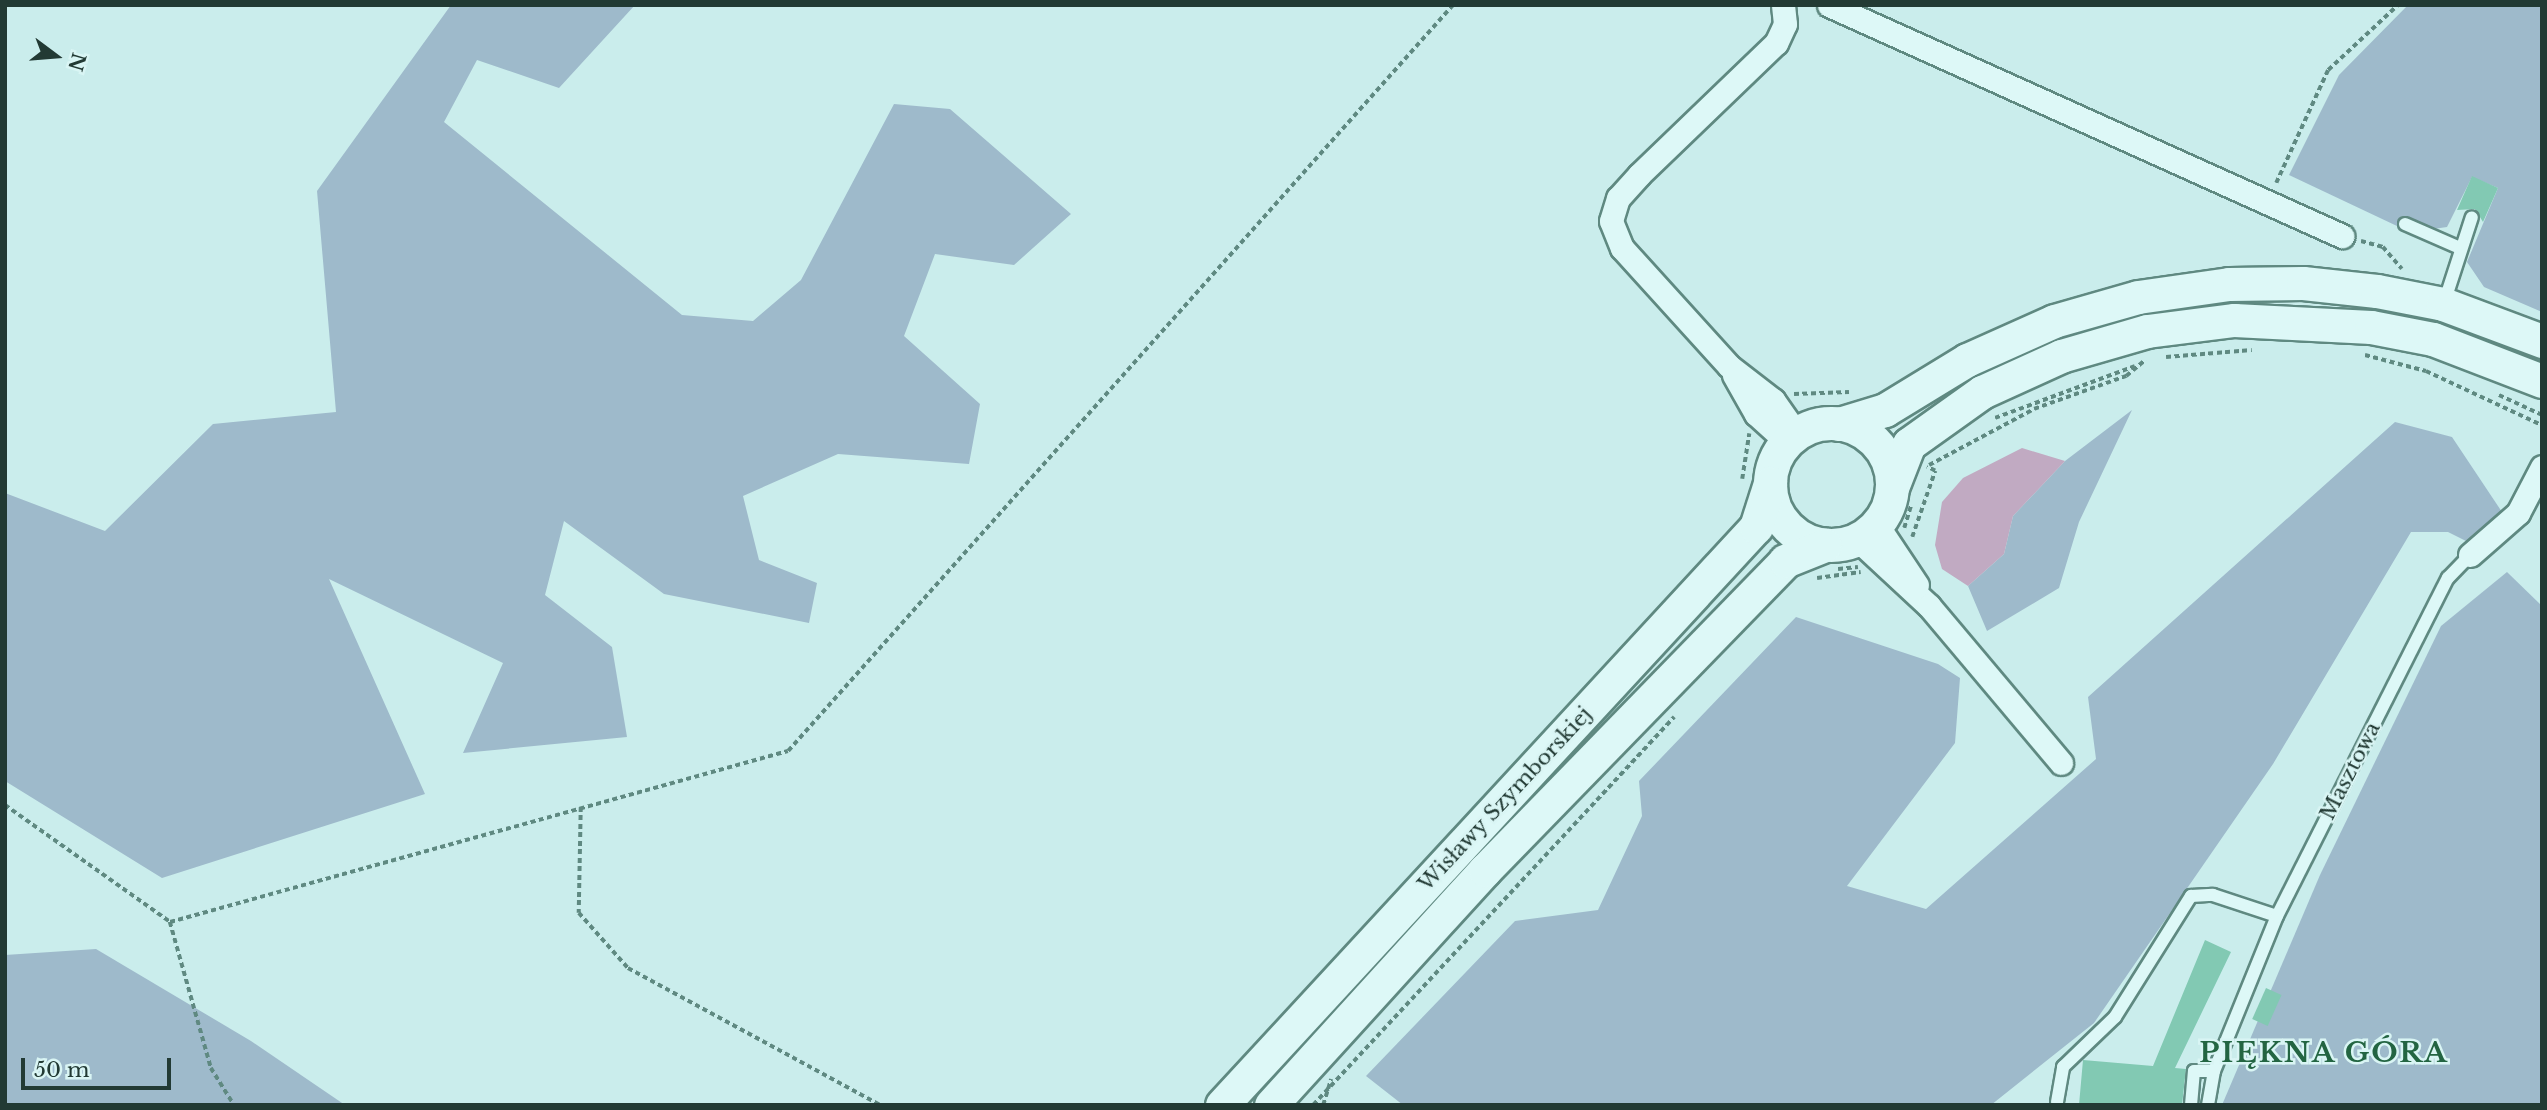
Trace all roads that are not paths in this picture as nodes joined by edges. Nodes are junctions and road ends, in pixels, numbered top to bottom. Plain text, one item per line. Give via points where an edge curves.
1 (1783, 5) edge
2 (1829, 5) edge
3 (2472, 217) dead end
4 (2405, 224) dead end
5 (2342, 236) road end
6 (2460, 248) junction
7 (2443, 304) junction
8 (2542, 341) edge
9 (2542, 381) edge
10 (1839, 424) junction
11 (1792, 438) junction
12 (2542, 467) edge
13 (1770, 483) junction
14 (1892, 485) junction
15 (1867, 532) junction
16 (1825, 545) junction
17 (2470, 555) joint
18 (2061, 763) dead end
19 (2277, 916) junction
20 (2214, 1070) junction
21 (2057, 1102) dead end
22 (1222, 1105) edge
23 (1271, 1105) edge
24 (2191, 1105) edge
25 (2208, 1105) edge

1 - 11 street via 1785,24 1776,43 1618,198 1611,221 1622,248 1729,366 1773,400
2 - 5 street
3 - 6 lane
4 - 6 lane
6 - 7 lane
7 - 8 main road
7 - 10 main road via 2303,283 2138,298 2054,321 1966,360 1885,410
9 - 14 main road via 2433,339 2371,327 2234,320 2147,331 2061,356 1982,392 1909,444
10 - 11 main road
10 - 14 main road via 1877,444
11 - 13 main road
12 - 17 street, Masztowa via 2518,513
13 - 16 main road via 1786,525
13 - 22 main road, Wisławy Szymborskiej via 1756,527
14 - 15 main road
15 - 16 main road
15 - 18 street
16 - 23 main road, Wisławy Szymborskiej via 1785,561 1485,870
17 - 19 lane, Masztowa via 2448,578
19 - 20 lane, Masztowa
19 - 21 lane via 2213,895 2191,896 2115,1017 2063,1068
20 - 24 lane via 2194,1071
20 - 25 lane, Masztowa

